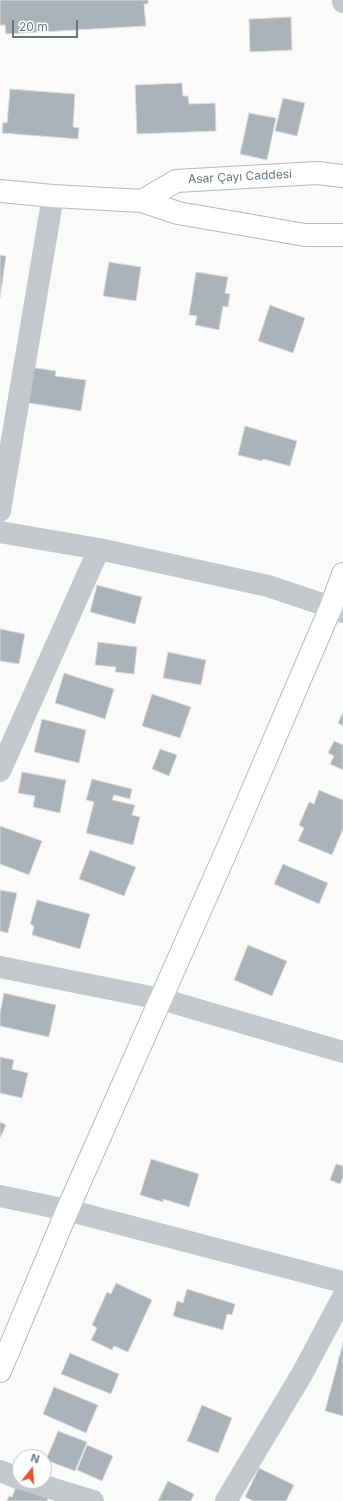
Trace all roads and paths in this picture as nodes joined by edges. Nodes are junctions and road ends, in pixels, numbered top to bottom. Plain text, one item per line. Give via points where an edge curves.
1 (343, 176) edge
2 (0, 191) edge
3 (53, 196) junction
4 (142, 200) junction
5 (343, 235) edge
6 (0, 511) edge
7 (0, 532) edge
8 (99, 549) junction
9 (343, 574) edge
10 (337, 610) edge
11 (0, 771) edge
12 (0, 967) edge
13 (161, 999) junction
14 (343, 1052) edge
15 (0, 1196) edge
16 (67, 1210) junction
17 (343, 1282) edge
18 (343, 1297) edge
19 (0, 1371) edge
20 (0, 1471) edge
21 (12, 1475) edge
22 (52, 1488) edge
23 (94, 1501) edge
24 (226, 1501) edge

1 - 4 street, Asar Çayı Caddesi via 317,173 176,181
2 - 3 street
3 - 4 street
3 - 6 street
4 - 5 street via 178,213 200,217 305,235
7 - 8 street
8 - 10 street via 268,586
8 - 11 street
9 - 10 street
10 - 13 street
12 - 13 street
13 - 14 street
13 - 16 street
15 - 16 street
16 - 17 street
16 - 19 street
18 - 24 street via 302,1374
20 - 21 street
22 - 23 street

